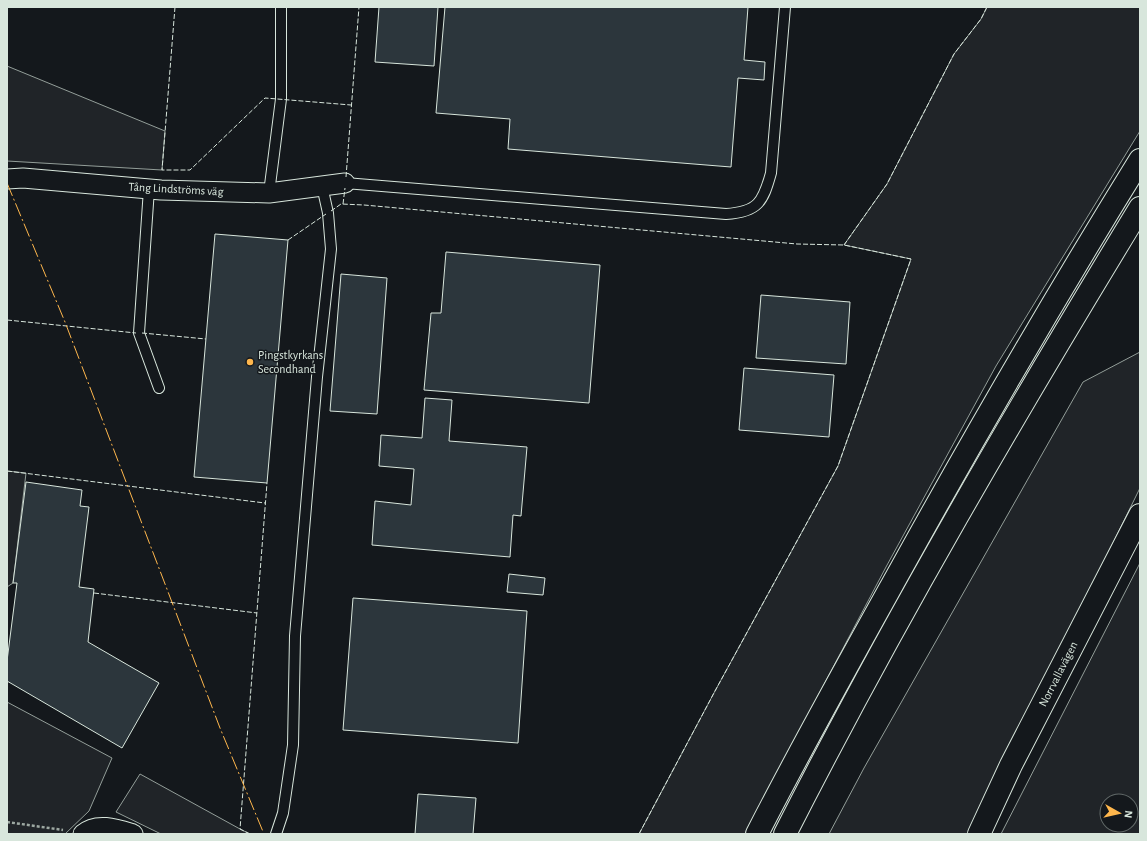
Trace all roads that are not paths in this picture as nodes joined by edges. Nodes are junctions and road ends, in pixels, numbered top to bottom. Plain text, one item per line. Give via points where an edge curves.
1 (281, 7) edge
2 (786, 7) edge
3 (1140, 160) edge
4 (7, 179) edge
5 (345, 183) joint
6 (322, 186) junction
7 (149, 189) junction
8 (268, 193) junction
9 (1140, 208) edge
10 (159, 388) dead end
11 (1140, 516) edge
12 (83, 834) edge
13 (133, 834) edge
14 (276, 834) edge
15 (758, 834) edge
16 (785, 834) edge
17 (979, 834) edge

1 - 8 lane via 281,99
2 - 5 lane via 771,173 765,196 756,206 746,211 726,214
3 - 15 main road via 958,466 804,744
4 - 7 street, Tång Lindströms väg via 23,178
5 - 6 street, Tång Lindströms väg
6 - 8 street, Tång Lindströms väg
6 - 14 lane via 328,213 331,249 295,636 293,745 283,813
7 - 8 street, Tång Lindströms väg
7 - 10 lane via 139,333
9 - 16 main road via 1034,382 944,539
11 - 17 main road, Norrvallavägen via 1011,765
12 - 13 street via 93,828 106,827

